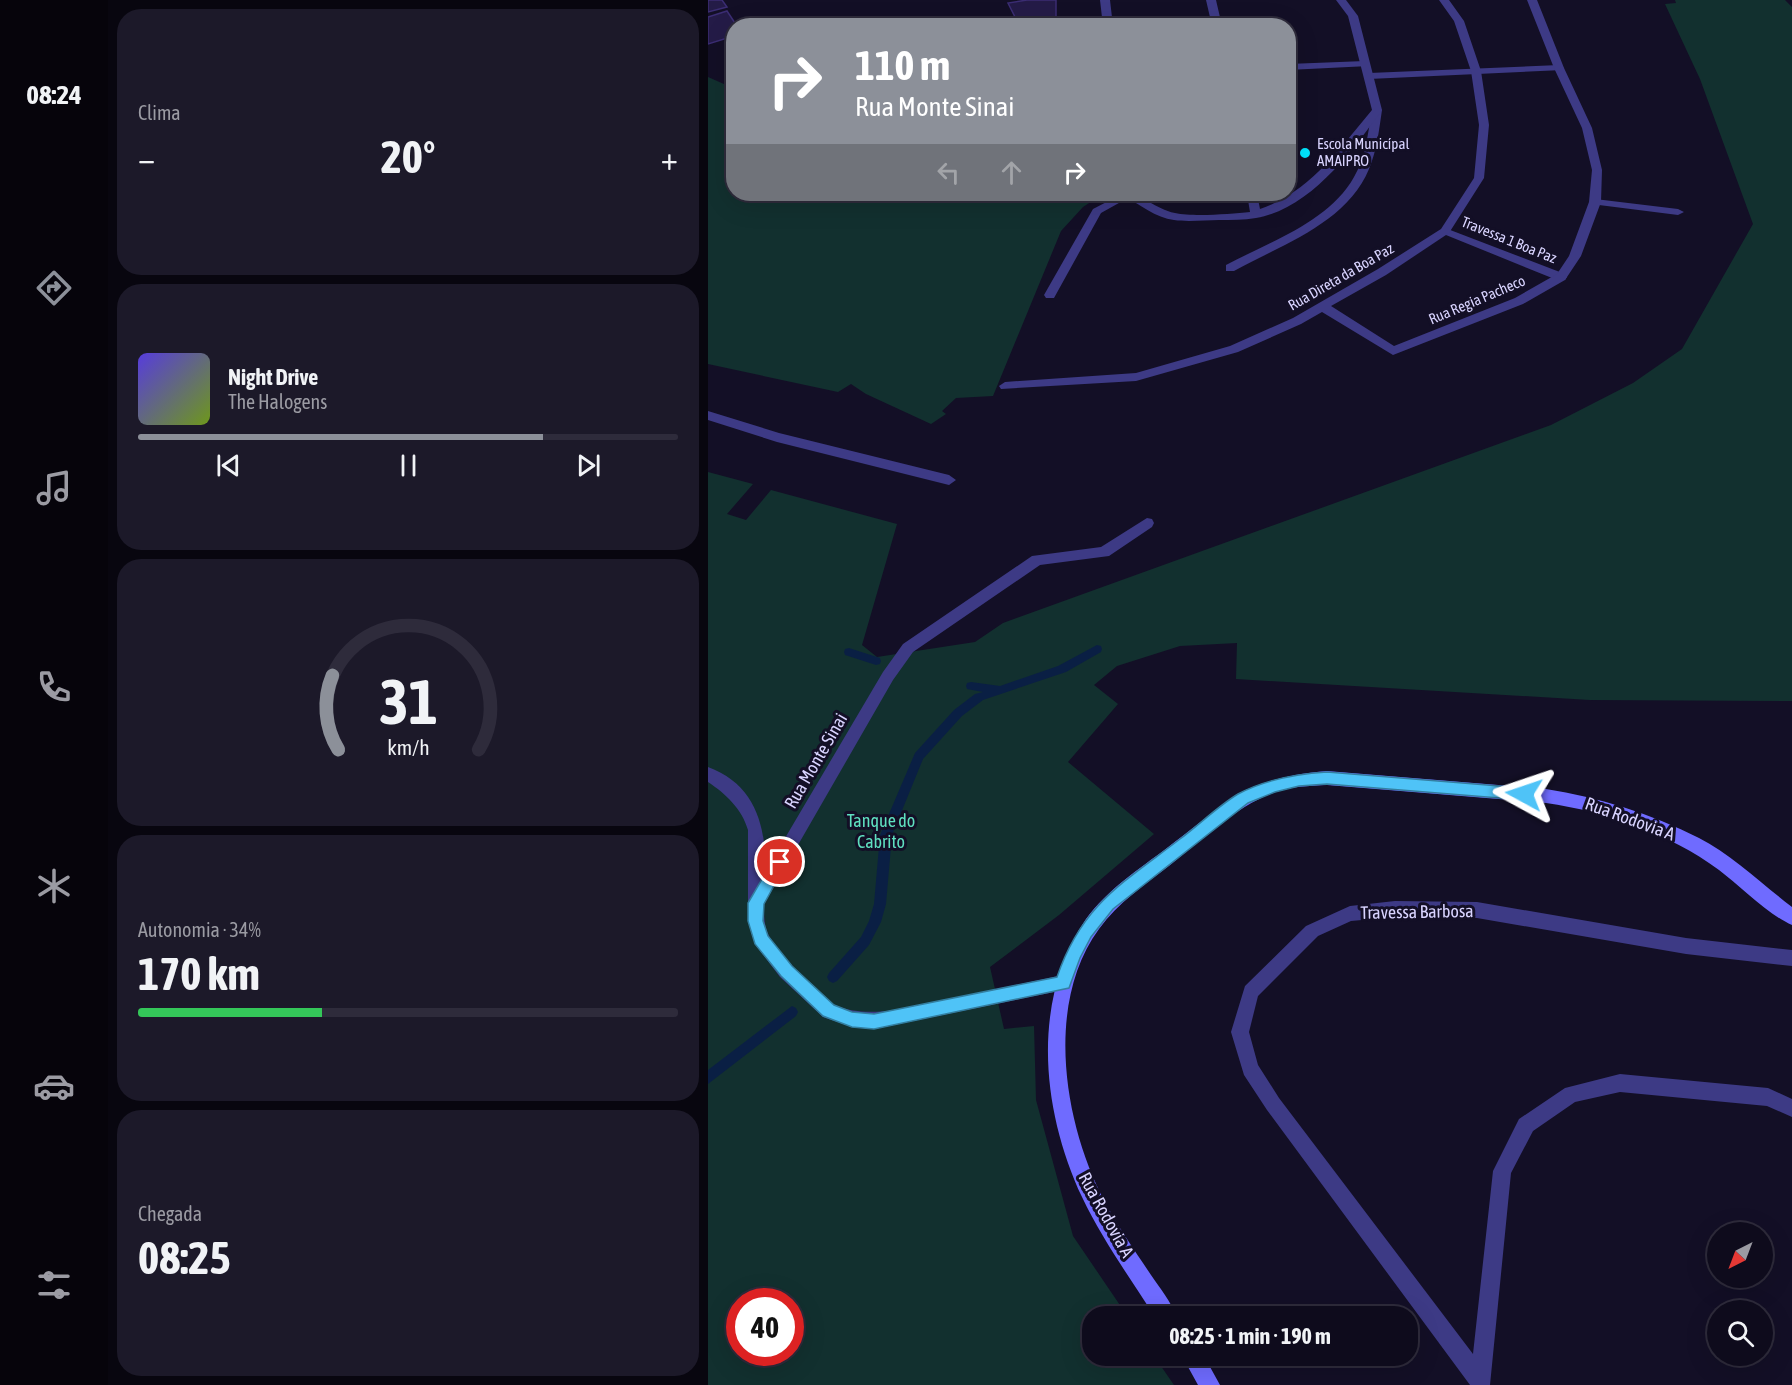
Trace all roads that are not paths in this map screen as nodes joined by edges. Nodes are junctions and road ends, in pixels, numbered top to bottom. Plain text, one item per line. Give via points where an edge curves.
1 (1105, 0) edge
2 (1211, 0) edge
3 (1341, 0) edge
4 (1444, 0) edge
5 (1532, 0) edge
6 (1107, 18) edge
7 (1215, 18) edge
8 (1365, 64) junction
9 (1296, 67) edge
10 (1559, 68) junction
11 (1476, 71) junction
12 (1369, 76) junction
13 (1377, 110) junction
14 (1296, 196) edge
15 (1116, 201) edge
16 (1141, 201) edge
17 (1253, 201) edge
18 (1290, 201) edge
19 (1595, 202) junction
20 (1678, 212) dead end
21 (1256, 215) junction
22 (1445, 231) junction
23 (1230, 268) dead end
24 (1561, 277) junction
25 (1050, 296) dead end
26 (1322, 306) junction
27 (1005, 386) dead end
28 (708, 415) edge
29 (949, 480) dead end
30 (1147, 523) dead end
31 (708, 774) edge
32 (756, 903) junction
33 (1792, 917) edge
34 (1792, 958) edge
35 (1063, 983) junction
36 (1792, 1108) edge
37 (1160, 1306) edge
38 (1198, 1366) edge
39 (1480, 1383) edge
40 (1210, 1385) edge

1 - 6 street
2 - 7 street
3 - 8 street via 1353,16
4 - 11 street, Rua Direta da Boa Paz via 1459,21
5 - 10 street, Rua Regia Pacheco
8 - 9 street
8 - 12 street
10 - 11 street
10 - 19 street, Rua Regia Pacheco via 1587,128 1597,170
11 - 12 street
11 - 22 street, Rua Direta da Boa Paz via 1484,125 1479,178
12 - 13 street
13 - 14 street via 1320,178
13 - 23 street via 1370,153 1360,178 1339,203 1309,225
15 - 25 street via 1097,211
16 - 21 street via 1174,217
17 - 21 street
18 - 21 street
19 - 20 street
19 - 24 street, Rua Regia Pacheco via 1575,256
22 - 24 street, Travessa 1 Boa Paz
22 - 26 street, Rua Direta da Boa Paz
24 - 26 street, Rua Regia Pacheco via 1519,301 1393,351
26 - 27 street, Rua Direta da Boa Paz via 1234,349 1145,375
28 - 29 street
30 - 32 street, Rua Monte Sinai via 1104,552 1037,560 908,648
31 - 32 street via 722,782 746,807 756,830
32 - 35 street via 761,939 772,955 829,1011 852,1019 874,1022
33 - 35 street, Rua Rodovia A via 1695,844 1592,804 1546,796 1327,778 1299,780 1243,799 1117,896 1099,912 1086,932
34 - 39 street, Travessa Barbosa via 1686,945 1477,910 1395,909 1350,914 1312,931 1251,992 1240,1032 1250,1069
35 - 37 street, Rua Rodovia A via 1056,1062 1072,1142 1098,1207
36 - 39 street via 1768,1097 1620,1083 1571,1094 1526,1125 1502,1171
38 - 40 street

